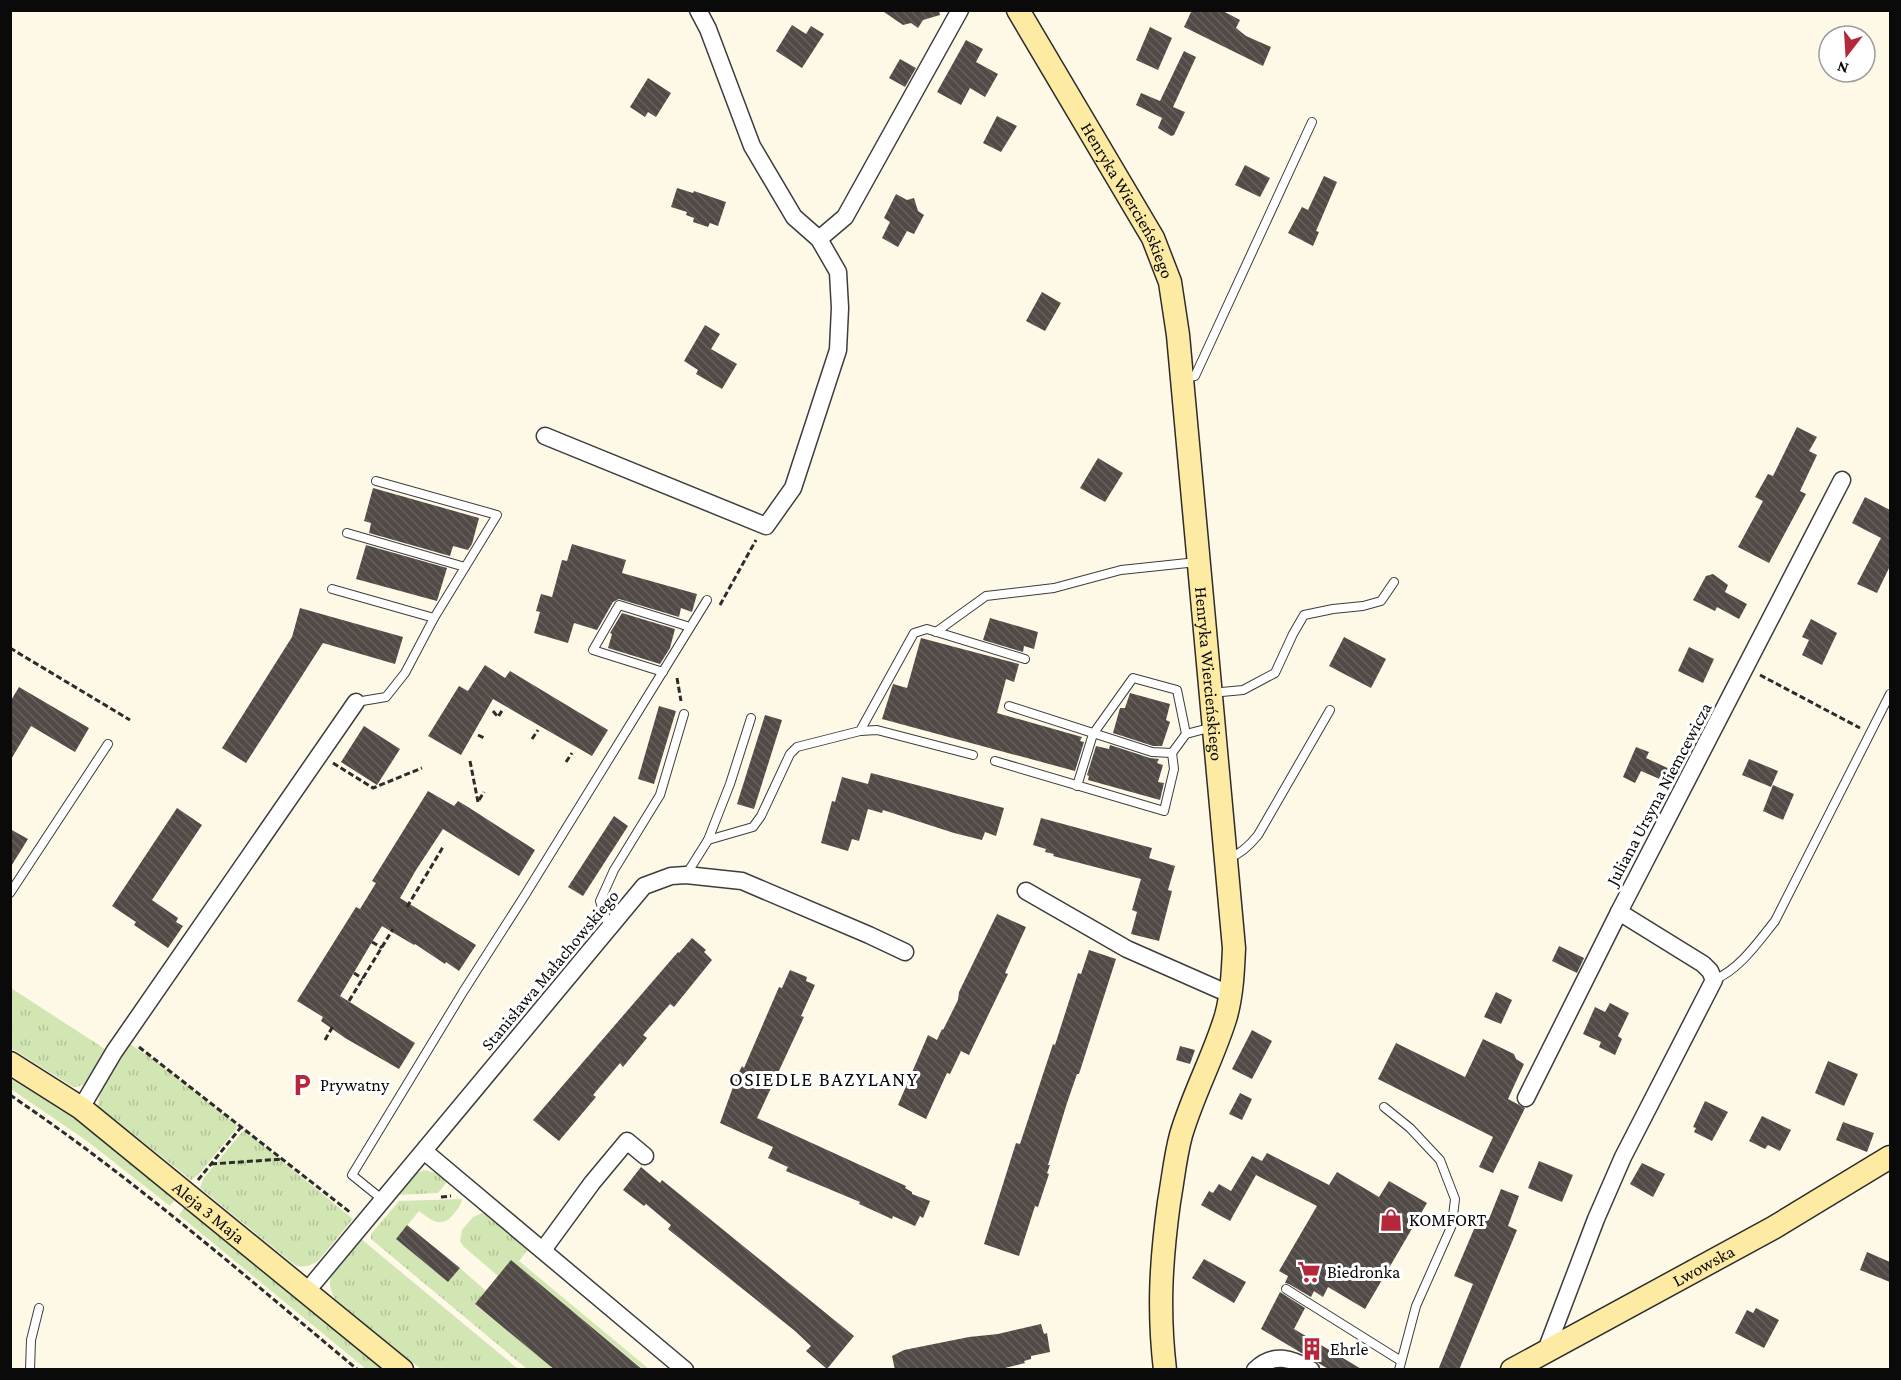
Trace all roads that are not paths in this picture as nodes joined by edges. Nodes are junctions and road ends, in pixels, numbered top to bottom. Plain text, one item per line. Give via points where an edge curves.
1 (698, 10) edge
2 (960, 10) edge
3 (1018, 10) edge
4 (1312, 122) dead end
5 (819, 239) junction
6 (1183, 378) junction
7 (545, 436) dead end
8 (1842, 480) dead end
9 (376, 481) dead end
10 (347, 533) dead end
11 (1198, 562) junction
12 (465, 567) junction
13 (1394, 582) dead end
14 (332, 589) dead end
15 (707, 600) dead end
16 (434, 618) junction
17 (690, 627) junction
18 (936, 632) junction
19 (1025, 659) dead end
20 (663, 672) junction
21 (1210, 693) junction
22 (1890, 694) edge
23 (356, 702) joint
24 (1009, 706) dead end
25 (1330, 710) dead end
26 (684, 714) dead end
27 (752, 718) dead end
28 (1213, 727) junction
29 (860, 731) junction
30 (1093, 734) junction
31 (1186, 734) junction
32 (108, 744) dead end
33 (1172, 753) junction
34 (973, 754) dead end
35 (995, 761) dead end
36 (1077, 786) junction
37 (708, 840) junction
38 (1226, 859) junction
39 (686, 875) junction
40 (1026, 891) dead end
41 (10, 893) edge
42 (1619, 912) junction
43 (609, 928) junction
44 (905, 952) dead end
45 (1714, 981) junction
46 (1232, 991) junction
47 (10, 1063) edge
48 (1526, 1098) dead end
49 (1384, 1107) dead end
50 (81, 1108) junction
51 (424, 1151) junction
52 (645, 1156) dead end
53 (1890, 1157) edge
54 (383, 1200) junction
55 (543, 1250) junction
56 (1286, 1289) dead end
57 (307, 1291) junction
58 (39, 1308) dead end
59 (1545, 1353) junction
60 (1400, 1365) edge
61 (30, 1370) edge
62 (402, 1370) edge
63 (685, 1370) edge
64 (1165, 1370) edge
65 (1255, 1370) edge
66 (1311, 1370) edge
67 (1512, 1370) edge

1 - 5 street via 752,146 794,217
2 - 5 street via 845,217
3 - 6 street, Henryka Wiercieńskiego via 1153,238 1170,282
4 - 6 lane via 1195,376
5 - 7 street via 838,272 838,350 793,488 766,526
6 - 11 street, Henryka Wiercieńskiego
8 - 42 street, Juliana Ursyna Niemcewicza
9 - 12 lane via 497,515
10 - 12 lane
11 - 18 lane via 1121,570 1054,588 987,596
11 - 21 street, Henryka Wiercieńskiego
12 - 16 lane
13 - 21 lane via 1381,601 1304,615 1275,673 1243,690
14 - 16 lane
15 - 17 lane
16 - 23 lane via 405,673 386,697
17 - 20 lane
17 - 20 lane via 619,605 593,650
18 - 19 lane
18 - 29 lane via 927,629 914,633
20 - 54 lane via 352,1175
21 - 28 street, Henryka Wiercieńskiego
22 - 45 lane via 1775,921 1751,951
23 - 50 street via 125,1037
24 - 30 lane
25 - 38 lane via 1258,835 1250,845
26 - 43 lane via 660,795 614,870 600,901
27 - 37 lane
28 - 31 lane
28 - 38 street, Henryka Wiercieńskiego
29 - 34 lane via 877,730
29 - 37 lane via 797,747 753,827
30 - 31 lane via 1133,678 1177,690
30 - 33 lane via 1152,752
30 - 36 lane
31 - 33 lane
32 - 41 lane
33 - 36 lane via 1174,769 1164,811
35 - 36 lane
37 - 39 lane
38 - 46 street, Henryka Wiercieńskiego via 1234,948
39 - 43 street, Stanisława Małachowskiego via 644,886
39 - 44 street, Stanisława Małachowskiego via 742,881
40 - 46 street via 1127,949 1220,990
42 - 45 street, Juliana Ursyna Niemcewicza via 1703,964
42 - 48 street
43 - 51 street, Stanisława Małachowskiego
45 - 59 street via 1623,1157
46 - 64 street, Henryka Wiercieńskiego via 1178,1148 1162,1253 1161,1336
47 - 50 street, Aleja 3 Maja
49 - 60 lane via 1440,1160 1455,1199 1452,1225 1416,1306
50 - 57 street, Aleja 3 Maja
51 - 54 street, Stanisława Małachowskiego
51 - 55 street
52 - 55 street via 627,1141
53 - 59 street, Lwowska via 1773,1228
54 - 57 street, Stanisława Małachowskiego
55 - 63 street
56 - 60 lane
57 - 62 street, Aleja 3 Maja
58 - 61 lane via 31,1340
59 - 67 street, Lwowska
65 - 66 street via 1272,1358 1286,1358

